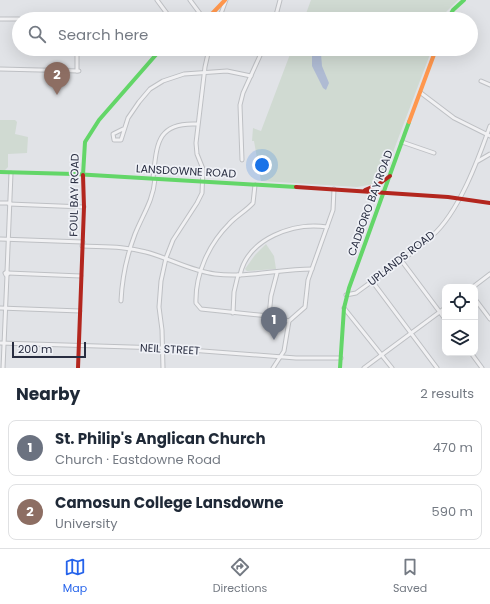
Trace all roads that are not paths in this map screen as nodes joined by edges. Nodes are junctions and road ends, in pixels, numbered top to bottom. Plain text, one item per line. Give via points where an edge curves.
1 (156, 0) edge
2 (190, 0) edge
3 (225, 0) edge
4 (280, 0) edge
5 (464, 0) edge
6 (165, 12) edge
7 (200, 12) edge
8 (213, 12) edge
9 (221, 12) edge
10 (277, 12) edge
11 (452, 12) edge
12 (0, 19) edge
13 (12, 19) edge
14 (77, 56) edge
15 (155, 56) edge
16 (208, 56) edge
17 (260, 56) edge
18 (434, 56) edge
19 (0, 69) edge
20 (204, 73) junction
21 (250, 76) junction
22 (481, 81) dead end
23 (490, 85) edge
24 (421, 93) junction
25 (197, 124) junction
26 (490, 126) edge
27 (123, 129) dead end
28 (488, 136) edge
29 (402, 142) junction
30 (434, 153) dead end
31 (490, 154) edge
32 (242, 160) dead end
33 (477, 162) junction
34 (0, 172) edge
35 (11, 173) junction
36 (83, 174) junction
37 (390, 175) junction
38 (154, 178) junction
39 (203, 182) junction
40 (387, 183) junction
41 (256, 185) junction
42 (334, 189) junction
43 (364, 191) junction
44 (370, 191) junction
45 (384, 193) junction
46 (395, 193) junction
47 (459, 198) junction
48 (380, 202) junction
49 (0, 203) edge
50 (490, 203) edge
51 (10, 204) junction
52 (84, 207) junction
53 (327, 227) junction
54 (0, 239) edge
55 (8, 239) junction
56 (82, 244) junction
57 (130, 249) junction
58 (166, 258) junction
59 (401, 260) junction
60 (312, 269) junction
61 (201, 271) junction
62 (0, 273) edge
63 (7, 273) junction
64 (277, 273) junction
65 (490, 274) edge
66 (239, 275) junction
67 (81, 276) junction
68 (372, 281) junction
69 (477, 284) edge
70 (346, 296) junction
71 (121, 301) dead end
72 (478, 303) edge
73 (0, 308) edge
74 (6, 308) junction
75 (344, 308) junction
76 (80, 311) junction
77 (440, 312) junction
78 (233, 313) junction
79 (442, 315) edge
80 (270, 316) junction
81 (490, 319) edge
82 (289, 321) junction
83 (411, 333) junction
84 (0, 343) edge
85 (5, 343) junction
86 (79, 345) junction
87 (163, 348) junction
88 (382, 355) junction
89 (473, 356) edge
90 (281, 357) junction
91 (341, 358) junction
92 (3, 368) edge
93 (78, 368) edge
94 (163, 368) edge
95 (273, 368) edge
96 (340, 368) edge
97 (364, 368) edge
98 (392, 368) edge
99 (437, 368) edge
100 (482, 368) edge

1 - 6 street
2 - 7 street
3 - 8 main road
3 - 9 street
4 - 10 street
5 - 11 main road
12 - 13 street
14 - 19 street via 78,71
15 - 36 main road, FOUL BAY ROAD via 91,130 84,149
16 - 20 street
17 - 21 street
18 - 24 main road, CADBORO BAY ROAD
20 - 21 street via 233,71
20 - 25 street
20 - 27 street via 175,76 159,83 138,102
21 - 32 street via 240,105
22 - 23 street
24 - 28 street via 454,118
24 - 29 main road, CADBORO BAY ROAD
25 - 38 street via 176,125 163,134 156,148
25 - 39 street via 196,148 203,170
26 - 28 street, UPLANDS ROAD
28 - 33 street, UPLANDS ROAD
29 - 30 street
29 - 37 main road, CADBORO BAY ROAD
31 - 33 street
33 - 47 street, UPLANDS ROAD
34 - 35 main road, LANSDOWNE ROAD
35 - 36 main road, LANSDOWNE ROAD
35 - 51 street
36 - 38 main road, LANSDOWNE ROAD
36 - 52 main road, FOUL BAY ROAD
37 - 40 main road, CADBORO BAY ROAD
37 - 43 main road via 380,184
38 - 39 main road, LANSDOWNE ROAD
38 - 57 street via 152,200
39 - 41 main road, LANSDOWNE ROAD
39 - 58 street via 199,199 176,233
40 - 45 main road, CADBORO BAY ROAD
40 - 46 main road
41 - 42 main road, LANSDOWNE ROAD
41 - 61 street via 253,204 231,222 216,239
42 - 43 main road, LANSDOWNE ROAD
42 - 53 street via 333,210
43 - 44 main road, LANSDOWNE ROAD
44 - 45 main road, LANSDOWNE ROAD
44 - 48 main road via 377,194
45 - 46 main road, LANSDOWNE ROAD
45 - 48 main road, CADBORO BAY ROAD
46 - 47 main road, LANSDOWNE ROAD
47 - 50 main road, LANSDOWNE ROAD
47 - 59 street, UPLANDS ROAD via 438,230
48 - 70 main road, CADBORO BAY ROAD
49 - 51 street
51 - 52 street
51 - 55 street
52 - 56 main road, FOUL BAY ROAD
53 - 60 street
53 - 66 street via 294,228 272,237 253,252
54 - 55 street
55 - 56 street
55 - 63 street
56 - 57 street
56 - 67 main road, FOUL BAY ROAD
57 - 58 street
57 - 71 street
58 - 61 street
58 - 87 street via 159,299
59 - 68 street, UPLANDS ROAD
59 - 77 street
60 - 64 street
60 - 82 street via 307,285 305,307
61 - 66 street
61 - 78 street via 197,306 201,309
62 - 63 street
63 - 67 street
63 - 74 street
64 - 66 street
64 - 80 street via 271,296
65 - 69 street
66 - 78 street via 234,292
67 - 76 main road, FOUL BAY ROAD
68 - 70 street, UPLANDS ROAD via 356,293
68 - 83 street
70 - 75 main road, CADBORO BAY ROAD
72 - 81 street
73 - 74 street
74 - 76 street
74 - 85 street
75 - 88 street
75 - 91 main road, CADBORO BAY ROAD
76 - 86 main road, FOUL BAY ROAD
77 - 79 street
77 - 83 street
78 - 80 street
80 - 82 street
82 - 90 street
83 - 88 street
83 - 99 street
84 - 85 street, NEIL STREET
85 - 86 street, NEIL STREET
85 - 92 street
86 - 87 street, NEIL STREET
86 - 93 main road, FOUL BAY ROAD
87 - 90 street, NEIL STREET
87 - 94 street
88 - 97 street
88 - 98 street
89 - 100 street
90 - 91 street, NEIL STREET
90 - 95 street
91 - 96 main road, CADBORO BAY ROAD

